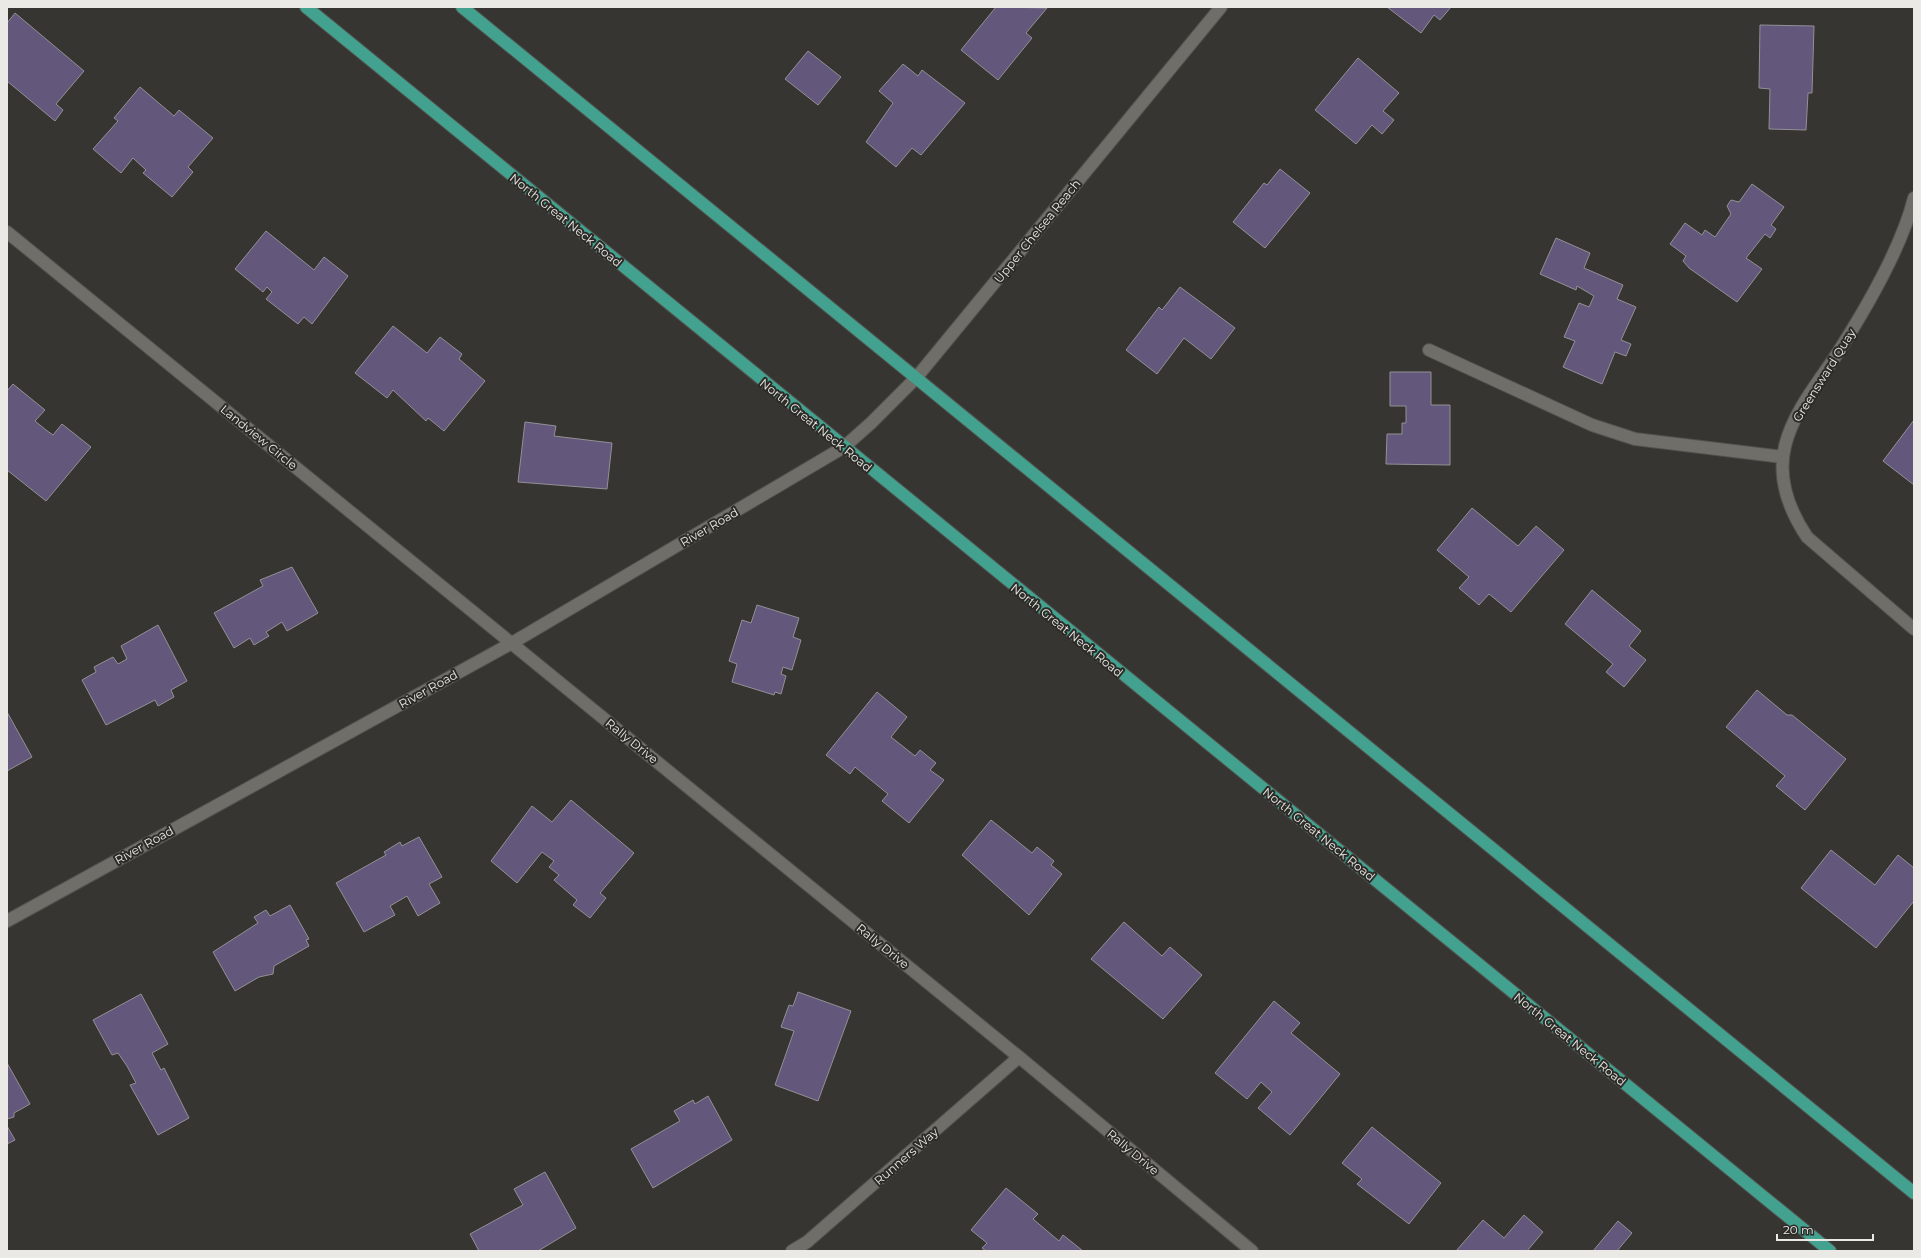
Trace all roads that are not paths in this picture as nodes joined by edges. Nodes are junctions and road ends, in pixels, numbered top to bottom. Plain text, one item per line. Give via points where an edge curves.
1 (306, 7) edge
2 (462, 7) edge
3 (1221, 7) edge
4 (1914, 198) edge
5 (7, 232) edge
6 (1429, 350) dead end
7 (916, 378) junction
8 (844, 447) junction
9 (1783, 457) junction
10 (1914, 629) edge
11 (512, 643) junction
12 (7, 921) edge
13 (1019, 1057) junction
14 (1914, 1193) edge
15 (792, 1251) edge
16 (1252, 1251) edge
17 (1830, 1251) edge

1 - 8 main road, North Great Neck Road
2 - 7 main road
3 - 7 street, Upper Chelsea Reach
4 - 9 street, Greensward Quay via 1897,245 1856,324 1794,420
5 - 11 street, Landview Circle
6 - 9 street via 1592,426 1635,439
7 - 8 street, Upper Chelsea Reach
7 - 14 main road
8 - 11 street, River Road
8 - 17 main road, North Great Neck Road
9 - 10 street, Greensward Quay via 1786,497 1794,518 1807,537
11 - 12 street, River Road
11 - 13 street, Rally Drive
13 - 15 street, Runners Way via 807,1242
13 - 16 street, Rally Drive

